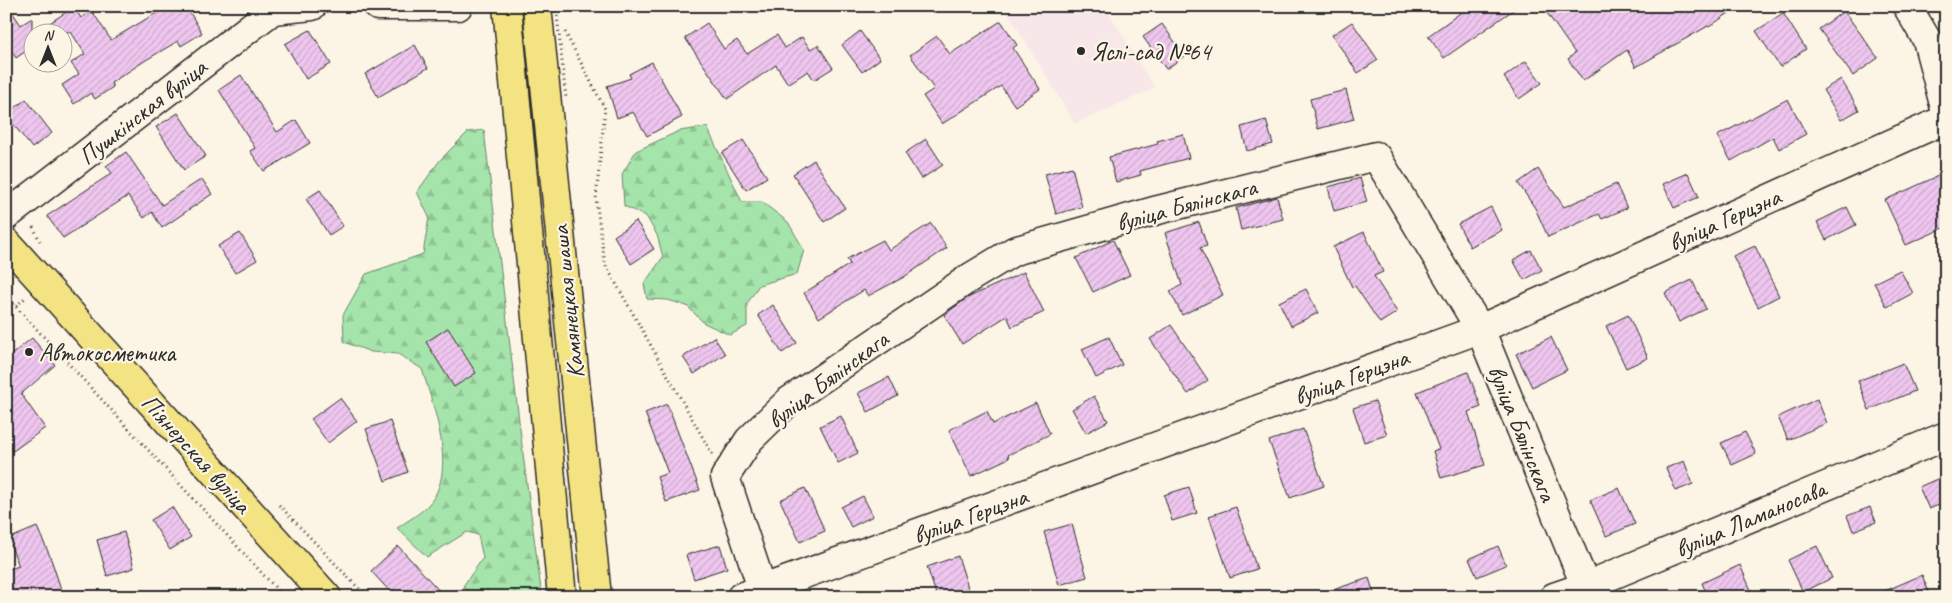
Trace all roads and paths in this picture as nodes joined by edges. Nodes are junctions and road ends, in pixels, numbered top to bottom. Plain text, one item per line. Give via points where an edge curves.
1 (312, 6) edge
2 (378, 6) edge
3 (458, 6) edge
4 (507, 6) edge
5 (537, 6) edge
6 (552, 6) edge
7 (556, 6) edge
8 (1906, 6) edge
9 (275, 8) edge
10 (556, 100) junction
11 (1946, 112) edge
12 (1946, 119) edge
13 (6, 216) edge
14 (33, 222) dead end
15 (39, 240) dead end
16 (6, 242) edge
17 (6, 296) edge
18 (1480, 330) junction
19 (1946, 436) edge
20 (725, 477) junction
21 (1588, 591) edge
22 (757, 594) edge
23 (284, 597) edge
24 (327, 597) edge
25 (562, 597) edge
26 (597, 597) edge
27 (1554, 597) edge

1 - 9 street
2 - 3 street
4 - 25 main road, Камянецкая шаша
5 - 10 main road, Камянецкая шаша
6 - 20 path via 605,109 596,199 605,264
7 - 10 path, bridge
8 - 11 street via 1927,40
9 - 13 street, Пушкінская вуліца
10 - 26 main road, Камянецкая шаша
12 - 18 street, вуліца Герцэна
14 - 15 path
16 - 24 main road, Піянерская вуліца
17 - 23 path
18 - 20 street, вуліца Бялінскага via 1376,156 1158,210 1014,251 790,401 749,440
18 - 21 street, вуліца Бялінскага
18 - 22 street, вуліца Герцэна
19 - 21 street, вуліца Ламаносава
20 - 22 street
21 - 27 street, вуліца Ламаносава

